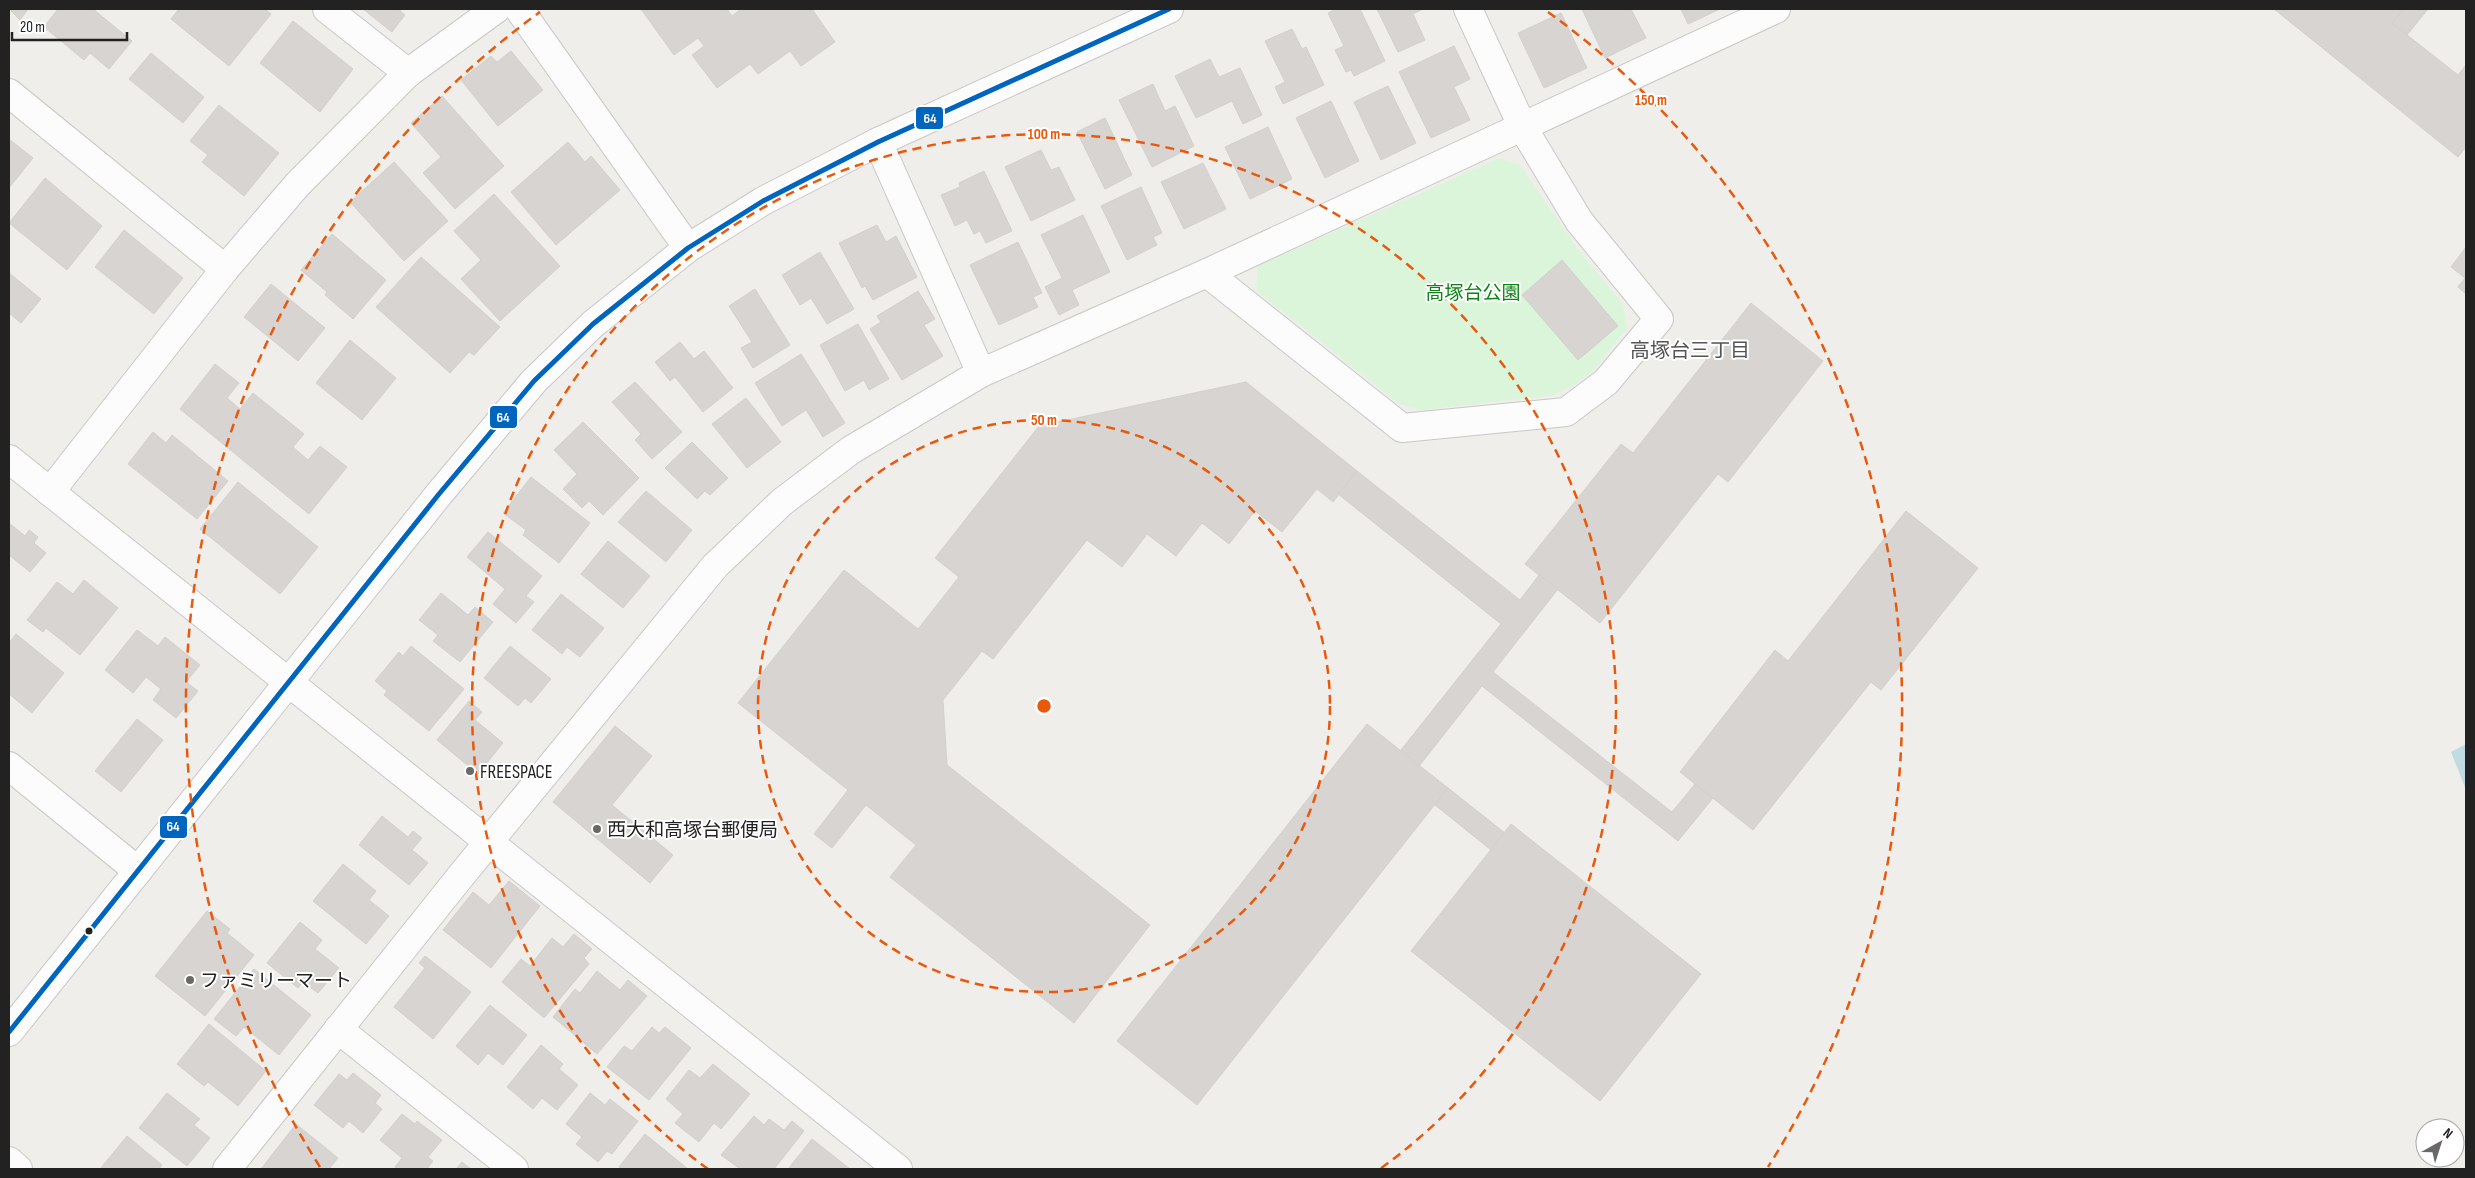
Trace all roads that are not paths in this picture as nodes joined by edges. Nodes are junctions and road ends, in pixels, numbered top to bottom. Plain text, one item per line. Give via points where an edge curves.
1 (326, 9) edge
2 (496, 9) edge
3 (520, 9) edge
4 (1169, 9) edge
5 (1468, 9) edge
6 (1776, 9) edge
7 (408, 73) junction
8 (9, 93) edge
9 (1522, 128) junction
10 (878, 142) junction
11 (688, 248) junction
12 (225, 269) junction
13 (1207, 273) junction
14 (981, 373) junction
15 (9, 459) edge
16 (50, 492) junction
17 (289, 682) junction
18 (9, 766) edge
19 (488, 842) junction
20 (138, 870) junction
21 (338, 1029) junction
22 (9, 1032) edge
23 (9, 1161) edge
24 (18, 1169) edge
25 (227, 1169) edge
26 (514, 1169) edge
27 (898, 1169) edge

1 - 7 street
2 - 7 street
3 - 11 street
4 - 10 street
5 - 9 street
6 - 9 street
7 - 12 street via 297,185
8 - 12 street
9 - 13 street
9 - 13 street via 1579,221 1659,319 1606,382 1566,412 1402,428
10 - 11 street via 763,201
10 - 14 street
11 - 17 street via 593,324 534,381
12 - 16 street
13 - 14 street
14 - 19 street via 851,450 782,502 722,559
15 - 16 street
16 - 17 street
17 - 19 street
17 - 20 street
18 - 20 street
19 - 21 street
19 - 27 street
20 - 22 street
21 - 25 street
21 - 26 street
23 - 24 street

